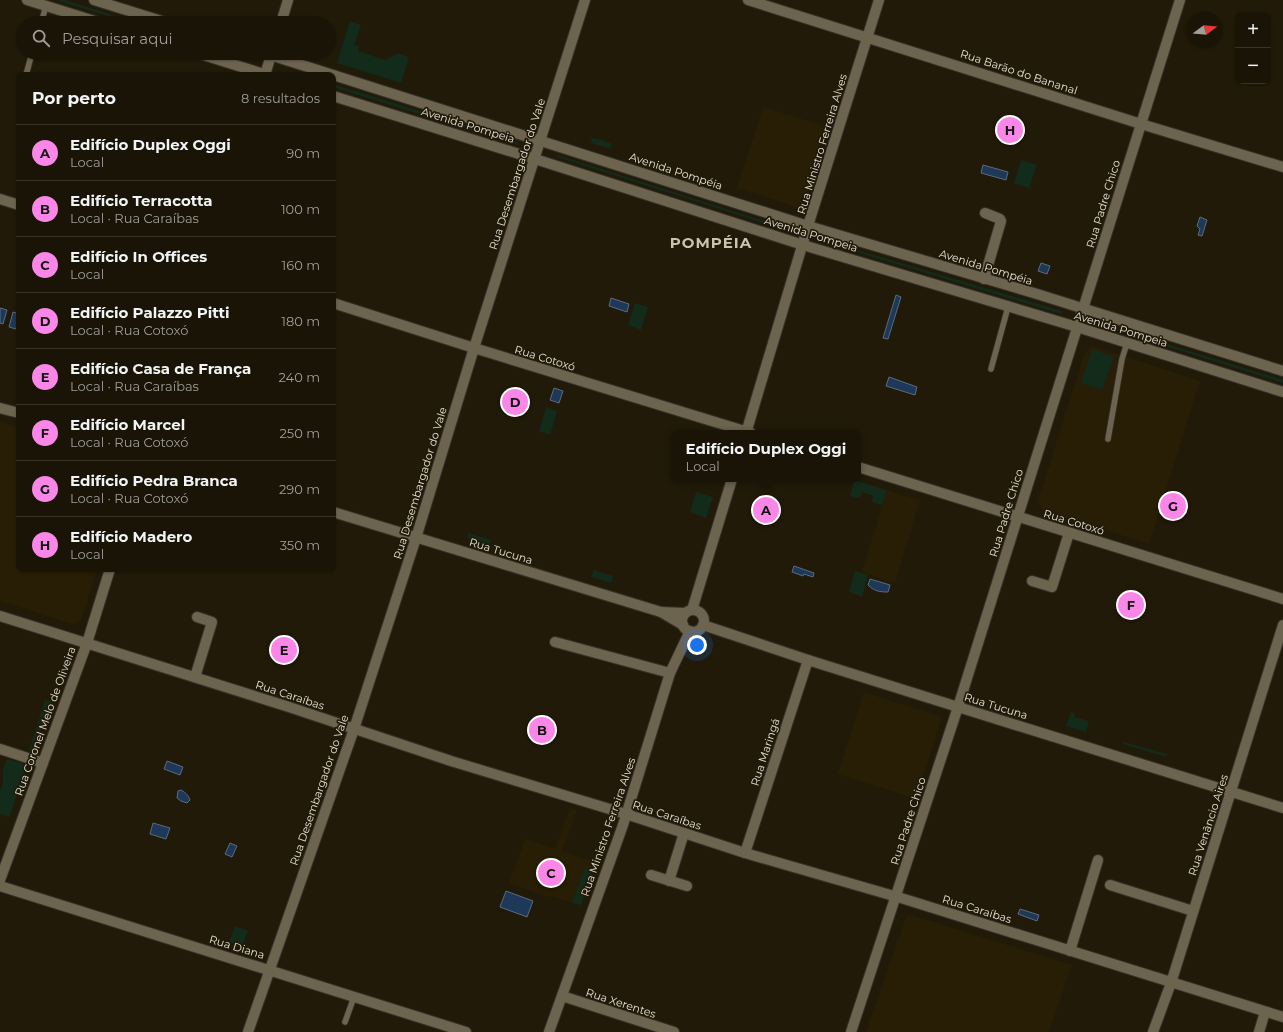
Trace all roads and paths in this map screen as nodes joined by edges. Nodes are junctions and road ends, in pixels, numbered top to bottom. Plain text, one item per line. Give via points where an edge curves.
1 (27, 0) edge
2 (94, 0) edge
3 (288, 0) edge
4 (585, 0) edge
5 (748, 0) edge
6 (879, 0) edge
7 (1180, 0) edge
8 (46, 6) junction
9 (43, 16) edge
10 (78, 16) edge
11 (145, 16) edge
12 (283, 16) edge
13 (867, 38) junction
14 (30, 60) edge
15 (219, 60) edge
16 (268, 60) edge
17 (288, 60) edge
18 (27, 72) edge
19 (257, 72) edge
20 (266, 72) edge
21 (325, 72) edge
22 (336, 75) edge
23 (336, 97) edge
24 (1141, 124) junction
25 (541, 141) junction
26 (535, 159) junction
27 (1283, 167) edge
28 (0, 199) edge
29 (16, 204) edge
30 (985, 213) dead end
31 (808, 226) junction
32 (803, 245) junction
33 (984, 279) junction
34 (336, 304) edge
35 (1008, 307) junction
36 (1083, 309) junction
37 (1077, 327) junction
38 (1127, 343) junction
39 (474, 348) junction
40 (991, 369) dead end
41 (1283, 371) edge
42 (1283, 392) edge
43 (0, 408) edge
44 (16, 413) edge
45 (738, 430) edge
46 (749, 430) edge
47 (1108, 439) dead end
48 (861, 468) edge
49 (731, 482) edge
50 (336, 513) edge
51 (1018, 517) junction
52 (1069, 533) junction
53 (416, 538) junction
54 (109, 572) edge
55 (1032, 581) dead end
56 (1283, 599) edge
57 (689, 611) junction
58 (662, 612) junction
59 (0, 616) edge
60 (197, 617) dead end
61 (703, 625) junction
62 (1283, 625) edge
63 (686, 628) junction
64 (555, 642) dead end
65 (87, 643) junction
66 (808, 660) junction
67 (670, 673) junction
68 (195, 677) junction
69 (958, 707) junction
70 (354, 729) junction
71 (0, 749) edge
72 (43, 763) junction
73 (1231, 791) junction
74 (1283, 808) edge
75 (626, 814) junction
76 (684, 833) junction
77 (745, 853) junction
78 (1098, 860) dead end
79 (651, 875) dead end
80 (0, 880) edge
81 (669, 881) junction
82 (1110, 885) dead end
83 (0, 886) edge
84 (687, 886) dead end
85 (896, 896) junction
86 (1193, 911) junction
87 (1070, 951) junction
88 (270, 970) junction
89 (1170, 983) junction
90 (562, 996) junction
91 (354, 997) junction
92 (1265, 1012) junction
93 (1283, 1017) edge
94 (345, 1022) dead end
95 (248, 1032) edge
96 (466, 1032) edge
97 (549, 1032) edge
98 (674, 1032) edge
99 (851, 1032) edge
100 (1153, 1032) edge
101 (1259, 1032) edge

1 - 8 street
2 - 11 street
3 - 12 street
4 - 25 street, Rua Desembargador do Vale
5 - 13 street, Rua Barão do Bananal
6 - 13 street, Rua Ministro Ferreira Alves
7 - 24 street, Rua Padre Chico
8 - 9 lane
8 - 10 street
13 - 24 street, Rua Barão do Bananal
13 - 31 street, Rua Ministro Ferreira Alves
14 - 18 lane
15 - 19 street
16 - 20 street
17 - 21 street, Avenida Pompéia
22 - 25 street, Avenida Pompéia
23 - 26 street, Avenida Pompeia
24 - 27 street, Rua Barão do Bananal
24 - 36 street, Rua Padre Chico
25 - 26 street, Rua Desembargador do Vale
25 - 31 street, Avenida Pompéia
26 - 32 street, Avenida Pompeia
26 - 39 street, Rua Desembargador do Vale
28 - 29 street
30 - 33 street via 1001,221
31 - 32 street, Rua Ministro Ferreira Alves
31 - 33 street, Avenida Pompéia
32 - 35 street, Avenida Pompeia
32 - 46 street, Rua Ministro Ferreira Alves
33 - 36 street, Avenida Pompéia
34 - 39 street, Rua Cotoxó
35 - 37 street, Avenida Pompeia
35 - 40 lane
36 - 37 street, Rua Padre Chico
36 - 41 street, Avenida Pompeia
37 - 38 street, Avenida Pompeia
37 - 51 street, Rua Padre Chico
38 - 42 street, Avenida Pompeia
38 - 47 lane
39 - 45 street, Rua Cotoxó
39 - 53 street, Rua Desembargador do Vale
43 - 44 street
48 - 51 street, Rua Cotoxó
49 - 57 street
50 - 53 street, Rua Tucuna
51 - 52 street, Rua Cotoxó
51 - 69 street, Rua Padre Chico
52 - 55 street via 1052,587
52 - 56 street, Rua Cotoxó
53 - 58 street, Rua Tucuna
53 - 70 street, Rua Desembargador do Vale
54 - 65 street, Rua Coronel Melo de Oliveira
57 - 58 street, Rua Tucuna
57 - 61 street via 696,610 702,614
57 - 63 street via 683,616 682,621
58 - 63 street, Rua Tucuna
59 - 65 street, Rua Caraíbas
60 - 68 street via 212,622
61 - 63 street via 698,630
61 - 66 street, Rua Tucuna
62 - 73 street, Rua Venâncio Aires
63 - 67 street, Rua Ministro Ferreira Alves
64 - 67 street
65 - 68 street, Rua Caraíbas
65 - 72 street, Rua Coronel Melo de Oliveira
66 - 69 street, Rua Tucuna
66 - 77 street, Rua Maringá
67 - 75 street, Rua Ministro Ferreira Alves
68 - 70 street, Rua Caraíbas
69 - 73 street, Rua Tucuna
69 - 85 street, Rua Padre Chico
70 - 75 street, Rua Caraíbas
70 - 88 street, Rua Desembargador do Vale
71 - 72 street
72 - 80 street, Rua Coronel Melo de Oliveira
73 - 74 street, Rua Tucuna
73 - 86 street, Rua Venâncio Aires
75 - 76 street, Rua Caraíbas
75 - 90 street, Rua Ministro Ferreira Alves
76 - 77 street, Rua Caraíbas
76 - 81 street
77 - 85 street, Rua Caraíbas
78 - 87 street
79 - 81 street
81 - 84 street
82 - 86 street
83 - 88 street, Rua Diana
85 - 87 street, Rua Caraíbas
85 - 99 street, Rua Padre Chico
86 - 89 street, Rua Venâncio Aires
87 - 89 street, Rua Caraíbas
88 - 91 street, Rua Diana
88 - 95 street, Rua Desembargador do Vale
89 - 92 street, Rua Caraíbas
89 - 100 street, Rua Venâncio Aires
90 - 97 street, Rua Ministro Ferreira Alves
90 - 98 street, Rua Xerentes
91 - 94 lane
91 - 96 street, Rua Diana
92 - 93 street, Rua Caraíbas
92 - 101 street

